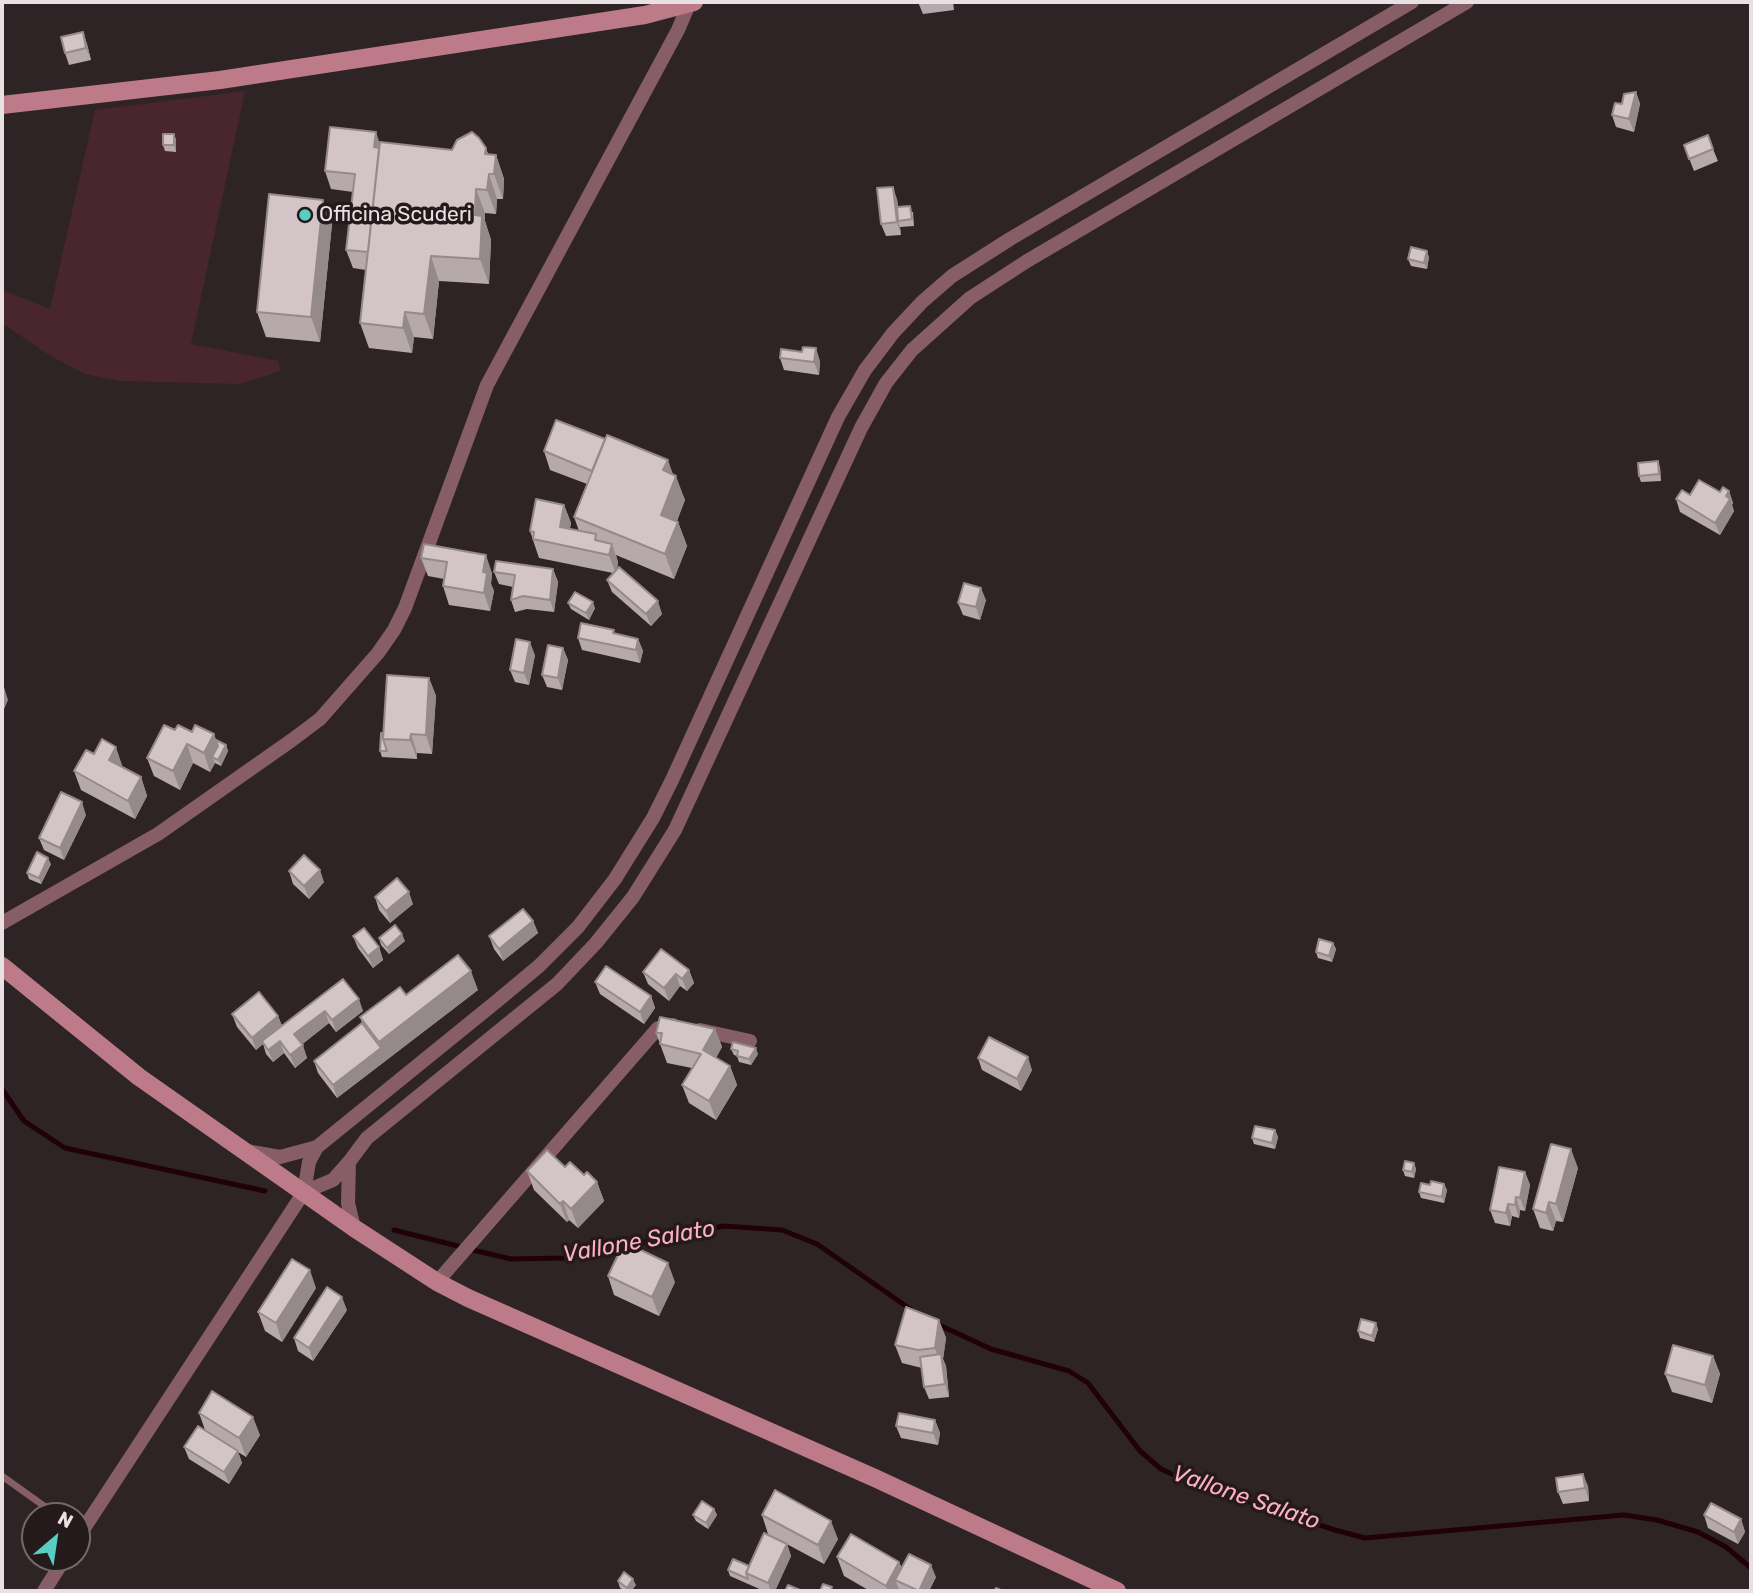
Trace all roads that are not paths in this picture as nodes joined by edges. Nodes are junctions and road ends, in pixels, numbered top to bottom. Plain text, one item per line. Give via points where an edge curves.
1 (1412, 2) edge
2 (1466, 2) edge
3 (692, 3) edge
4 (2, 105) edge
5 (2, 923) edge
6 (2, 966) edge
7 (750, 1041) dead end
8 (317, 1147) junction
9 (242, 1151) junction
10 (349, 1162) junction
11 (304, 1192) junction
12 (354, 1228) junction
13 (437, 1282) junction
14 (2, 1476) edge
15 (38, 1502) edge
16 (91, 1514) edge
17 (56, 1572) edge
18 (44, 1591) edge
19 (1118, 1591) edge

1 - 8 street via 1010,239 952,276 922,302 865,370 838,417 672,780 615,879 578,927 539,966
2 - 10 street via 1027,261 970,298 912,349 886,383 861,429 675,831 633,897 557,984 367,1138
3 - 4 main road via 645,15 220,80
3 - 5 street via 487,386 405,608 378,653 320,719 292,740 158,834
6 - 9 main road via 139,1077
7 - 13 street via 675,1025 658,1028
8 - 9 street via 280,1157
8 - 11 street via 309,1162
9 - 11 main road
10 - 11 street via 333,1180
10 - 12 street via 348,1203
11 - 12 main road
11 - 16 street
12 - 13 main road
13 - 19 main road
14 - 15 lane
17 - 18 street

